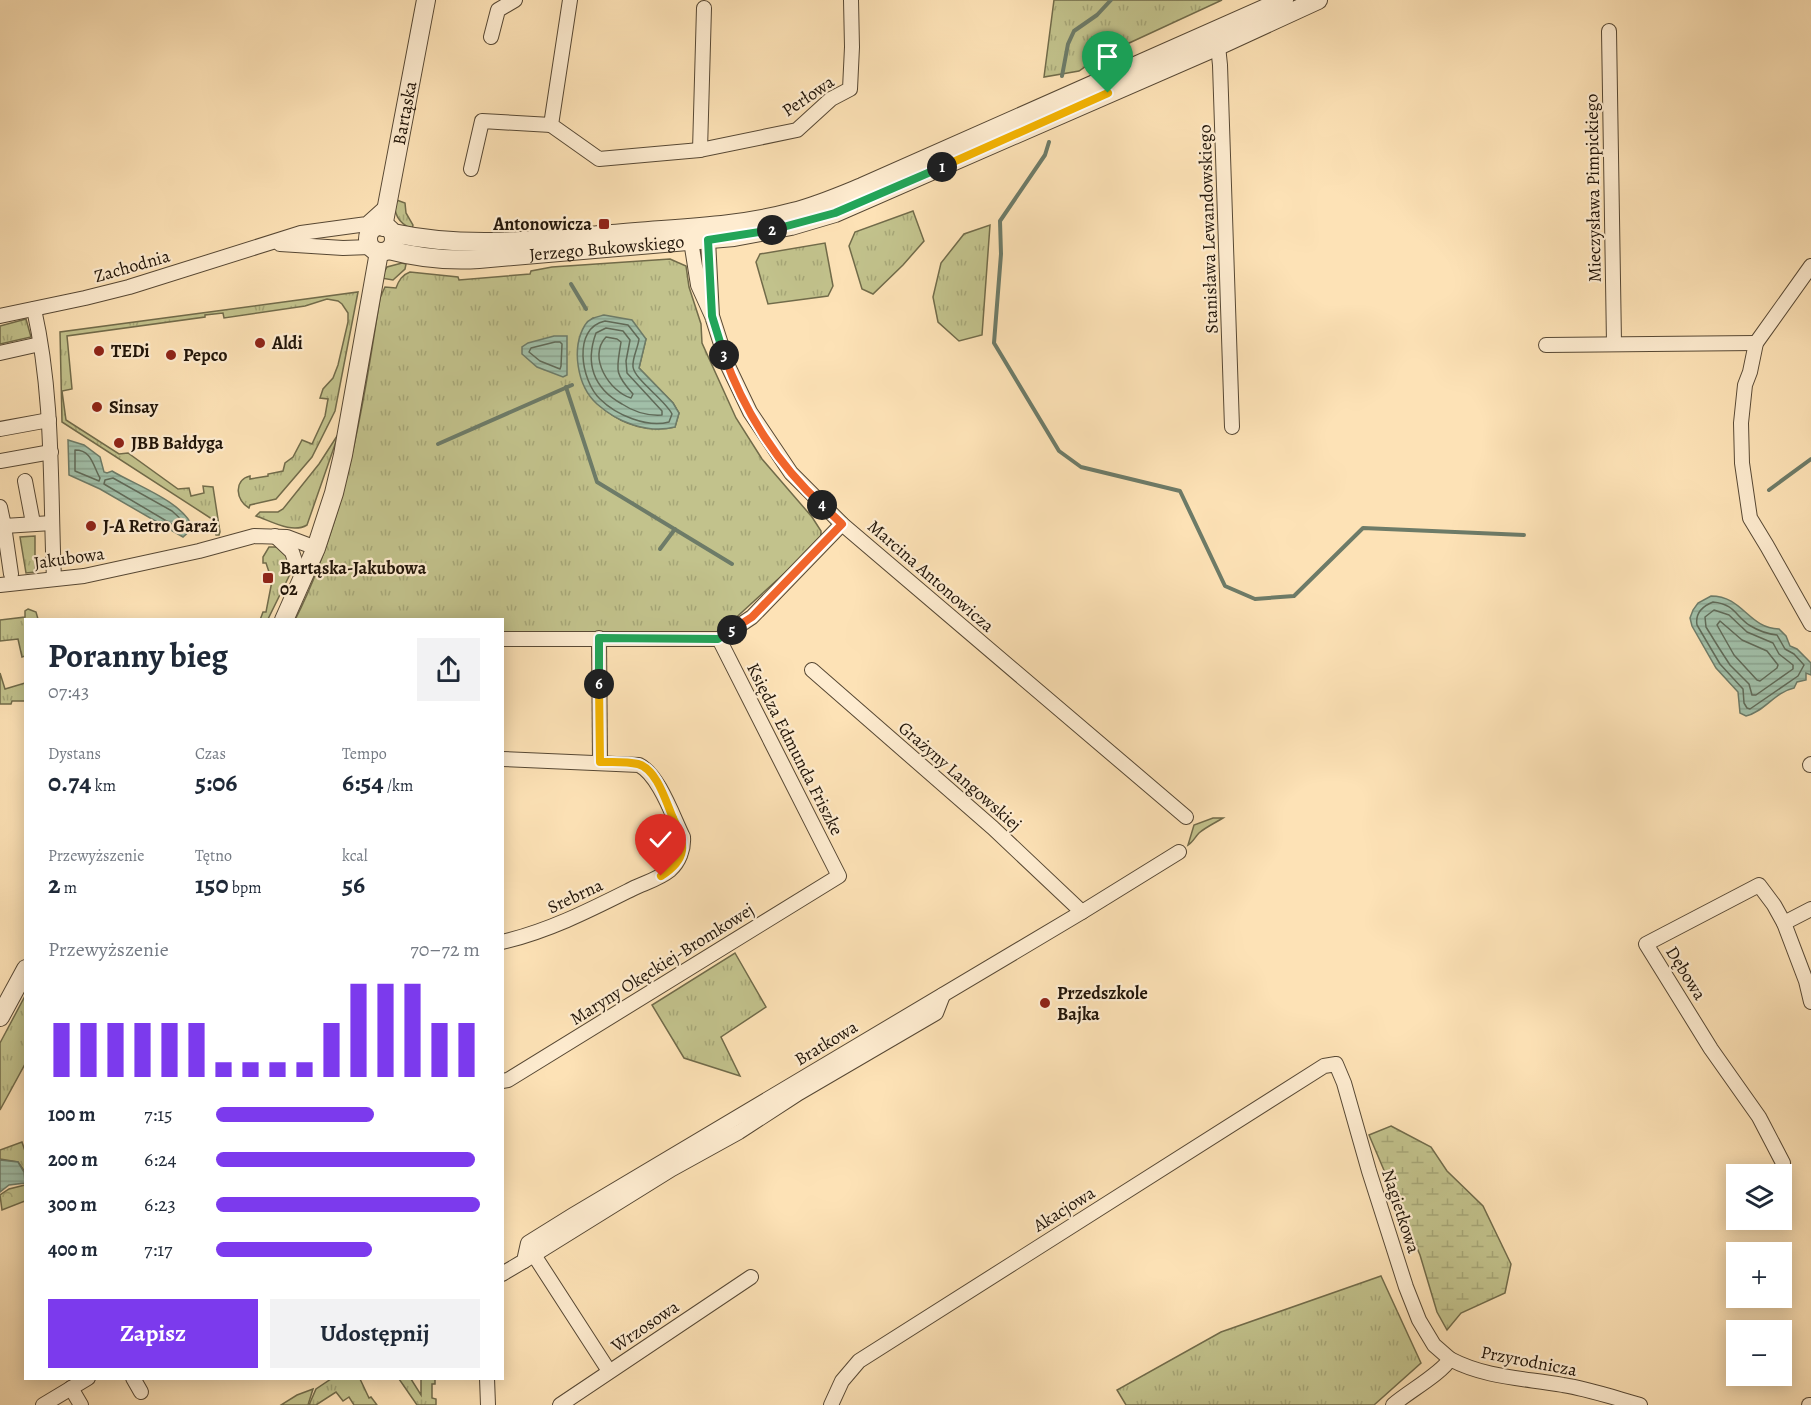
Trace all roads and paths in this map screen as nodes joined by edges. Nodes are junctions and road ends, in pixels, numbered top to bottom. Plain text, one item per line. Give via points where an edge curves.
1 (426, 0) edge
2 (515, 0) edge
3 (570, 0) edge
4 (851, 0) edge
5 (1284, 0) edge
6 (1318, 0) edge
7 (704, 8) dead end
8 (1609, 31) dead end
9 (491, 38) dead end
10 (1215, 39) junction
11 (551, 125) junction
12 (700, 150) junction
13 (471, 169) dead end
14 (387, 205) junction
15 (345, 229) junction
16 (699, 236) junction
17 (415, 238) junction
18 (381, 240) junction
19 (272, 243) junction
20 (343, 248) junction
21 (412, 256) junction
22 (1811, 266) edge
23 (374, 278) junction
24 (34, 309) junction
25 (0, 316) edge
26 (1614, 343) junction
27 (1756, 343) junction
28 (40, 344) junction
29 (1546, 346) dead end
30 (0, 353) edge
31 (49, 420) junction
32 (1232, 427) dead end
33 (0, 429) edge
34 (51, 452) junction
35 (0, 461) edge
36 (24, 481) dead end
37 (0, 507) edge
38 (33, 523) junction
39 (52, 523) junction
40 (842, 524) junction
41 (4, 526) junction
42 (275, 536) junction
43 (311, 546) junction
44 (297, 567) junction
45 (11, 574) dead end
46 (54, 579) junction
47 (0, 585) edge
48 (275, 618) edge
49 (285, 618) edge
50 (1811, 624) edge
51 (599, 638) junction
52 (504, 639) edge
53 (718, 639) junction
54 (812, 670) dead end
55 (504, 759) edge
56 (600, 762) junction
57 (1186, 817) dead end
58 (1179, 852) dead end
59 (839, 876) joint
60 (1811, 909) edge
61 (1082, 912) junction
62 (1784, 923) junction
63 (504, 941) edge
64 (24, 973) edge
65 (1811, 1002) edge
66 (0, 1017) edge
67 (1336, 1064) joint
68 (504, 1081) edge
69 (1783, 1162) dead end
70 (529, 1258) junction
71 (504, 1273) edge
72 (751, 1277) dead end
73 (1450, 1359) junction
74 (609, 1371) junction
75 (85, 1380) edge
76 (134, 1380) edge
77 (487, 1380) edge
78 (71, 1388) junction
79 (141, 1392) dead end
80 (43, 1405) edge
81 (81, 1405) edge
82 (488, 1405) edge
83 (560, 1405) edge
84 (831, 1405) edge
85 (1393, 1405) edge
86 (1640, 1405) edge

1 - 14 street, Bartąska
2 - 9 street via 498,10
3 - 11 street
4 - 12 street, Perłowa via 850,89 831,99 797,130
5 - 10 street, Jerzego Bukowskiego
6 - 10 street, Jerzego Bukowskiego
7 - 12 street
8 - 26 street, Mieczysława Pimpickiego
10 - 16 street, Jerzego Bukowskiego via 835,213 761,233
10 - 32 street, Stanisława Lewandowskiego
11 - 12 street, Perłowa via 599,159
11 - 13 street via 482,121
14 - 15 street via 367,224
14 - 17 street via 397,225
14 - 18 street, Bartąska
15 - 18 street
15 - 19 street via 301,233
16 - 17 street, Jerzego Bukowskiego via 496,243
16 - 21 street, Jerzego Bukowskiego via 479,259
16 - 40 street, Marcina Antonowicza via 698,285 750,412 791,473
17 - 18 street, Jerzego Bukowskiego
18 - 20 street
18 - 21 street, Jerzego Bukowskiego
18 - 23 street, Bartąska
19 - 20 street
19 - 24 street, Zachodnia via 129,287
20 - 23 street via 364,257
21 - 23 street via 385,264
22 - 27 street
23 - 43 street, Bartąska via 345,435 332,467
24 - 25 street, Zachodnia
24 - 28 street
26 - 27 street
26 - 29 street
27 - 50 street via 1745,385 1741,423 1750,518
28 - 30 street
28 - 31 street
31 - 33 street
31 - 34 street
34 - 35 street
34 - 39 street
36 - 38 street
37 - 41 street
38 - 39 street
38 - 41 street
39 - 46 street
40 - 53 street via 752,617
40 - 57 street, Marcina Antonowicza
41 - 45 street
42 - 43 street, Jakubowa
42 - 44 street via 292,552
42 - 46 street, Jakubowa via 254,536 199,551
43 - 44 street, Bartąska
43 - 49 street, Bartąska
44 - 48 street, Bartąska
46 - 47 street, Jakubowa
51 - 52 street
51 - 53 street
51 - 56 street
53 - 59 street, Księdza Edmunda Friszke
54 - 61 street, Grażyny Langowskiej via 993,828
55 - 56 street
56 - 63 street, Srebrna via 646,768 683,837 682,851 675,864 661,876 572,919
58 - 61 street
59 - 68 street, Maryny Okęckiej-Bromkowej
60 - 62 street
61 - 70 street via 943,995 936,1013
62 - 65 street
62 - 69 street, Dębowa via 1759,885 1646,944 1759,1117
64 - 66 street
67 - 73 street, Nagietkowa via 1406,1287 1434,1345
67 - 84 street, Akacjowa via 1324,1066 859,1361 842,1381
70 - 71 street
70 - 74 street
72 - 74 street, Wrzosowa
73 - 85 street
73 - 86 street, Przyrodnicza via 1499,1377 1565,1385
74 - 83 street, Wrzosowa
75 - 78 street
76 - 79 street
77 - 82 street
78 - 80 street
78 - 81 street

